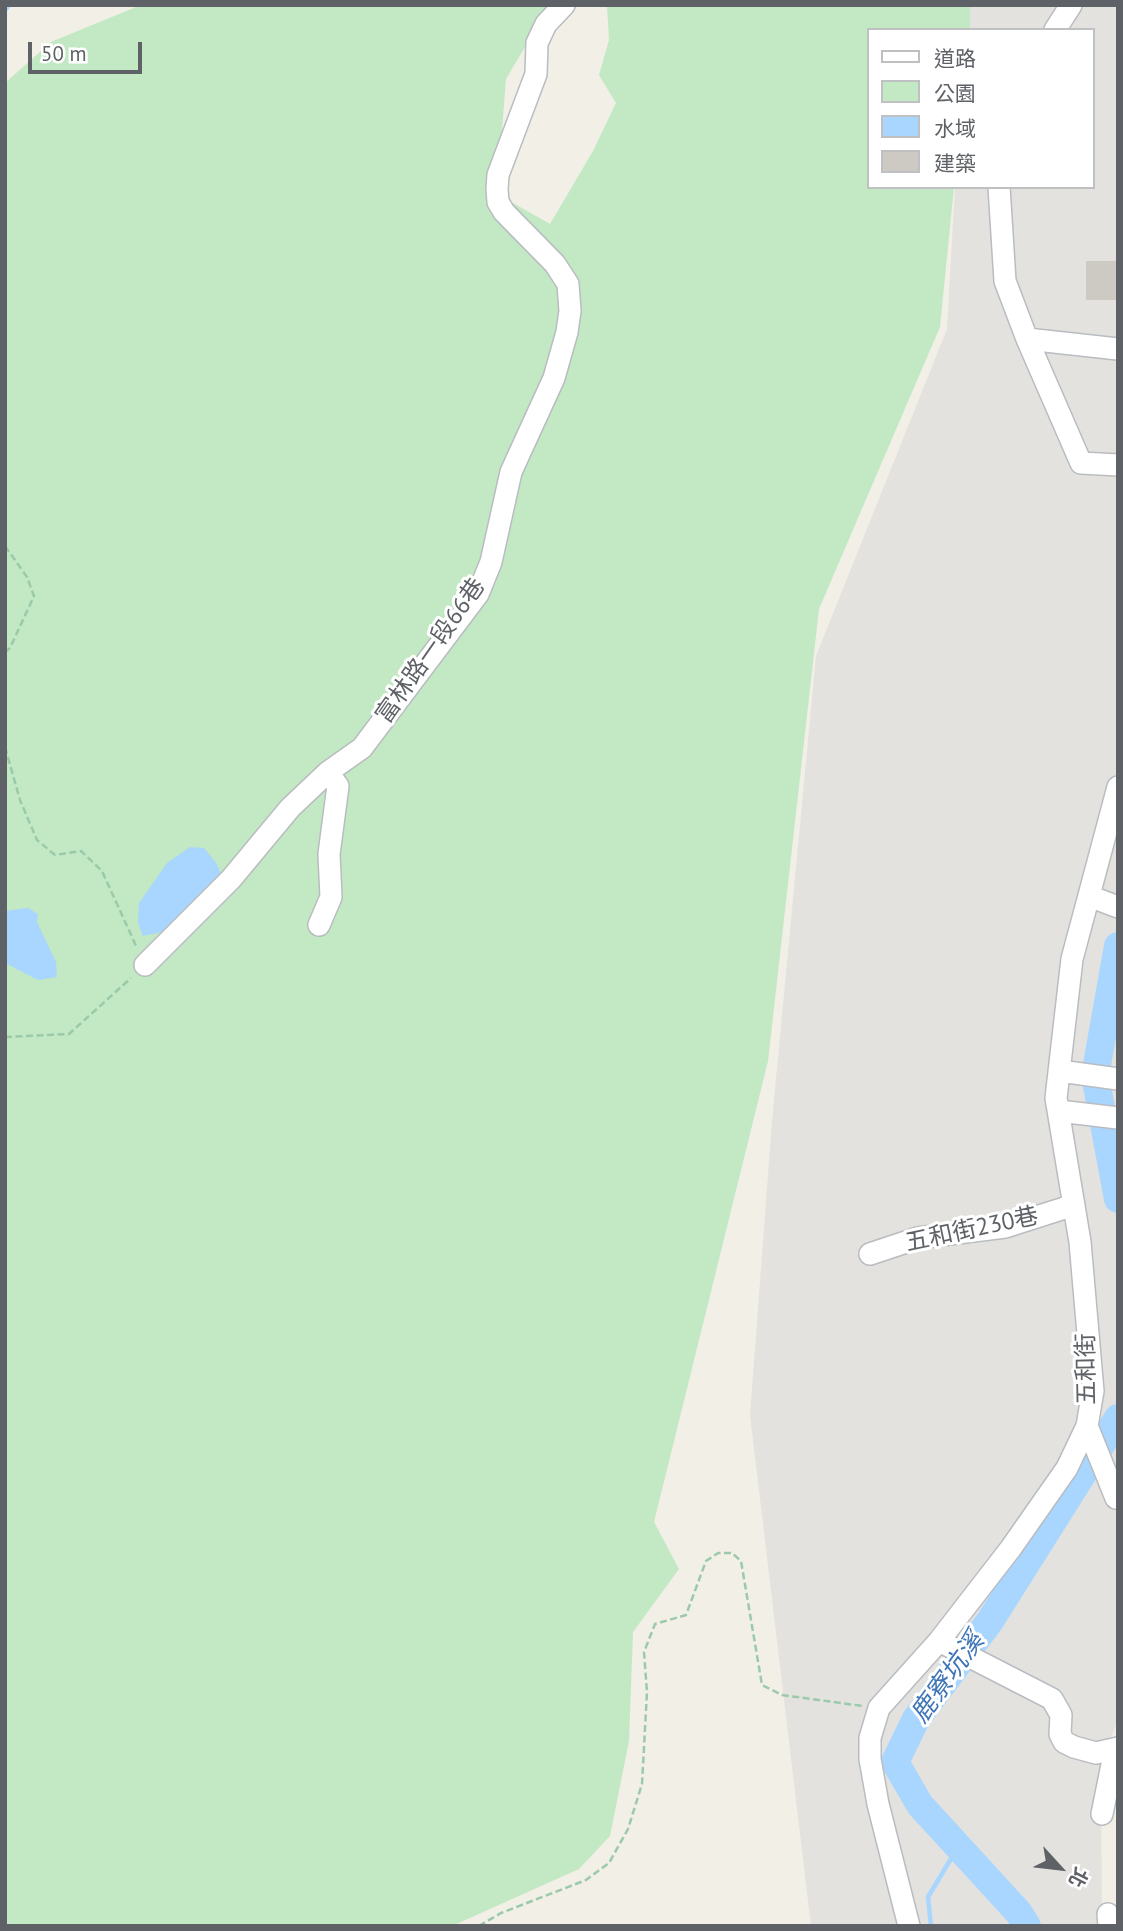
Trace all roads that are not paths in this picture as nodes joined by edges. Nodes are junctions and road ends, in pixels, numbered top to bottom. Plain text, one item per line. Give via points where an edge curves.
1 (564, 5) edge
2 (1071, 5) edge
3 (1056, 28) edge
4 (999, 189) edge
5 (1027, 339) junction
6 (1118, 349) edge
7 (1118, 465) edge
8 (328, 772) junction
9 (1118, 788) edge
10 (1089, 896) junction
11 (1118, 907) edge
12 (319, 925) dead end
13 (145, 965) road end
14 (1059, 1071) junction
15 (1118, 1079) edge
16 (1059, 1112) junction
17 (1118, 1118) edge
18 (1074, 1205) junction
19 (870, 1254) dead end
20 (1087, 1426) junction
21 (1116, 1497) edge
22 (939, 1641) junction
23 (1116, 1749) edge
24 (1102, 1814) dead end
25 (909, 1926) edge

1 - 8 street, 富林路一段66巷 via 546,24 537,43 536,74 498,175 497,189 504,212 555,264 568,284 567,332 554,378 511,472 491,562 478,594 362,748
2 - 3 street
4 - 5 street via 1004,281
5 - 6 street
5 - 7 street via 1081,463
8 - 12 street via 338,786 329,854 331,897
8 - 13 street, 富林路一段66巷 via 290,808 232,879
9 - 10 street, 五和街
10 - 11 street
10 - 14 street, 五和街 via 1072,959
14 - 15 street
14 - 16 street, 五和街
16 - 17 street
16 - 18 street, 五和街
18 - 19 street, 五和街230巷 via 1005,1227 918,1238
18 - 20 street, 五和街 via 1093,1391
20 - 21 street
20 - 22 street, 五和街 via 1067,1468 1012,1548
22 - 23 street via 1052,1699 1061,1715 1064,1742 1097,1753
22 - 25 street, 五和街 via 879,1708 870,1738 878,1804
23 - 24 street

